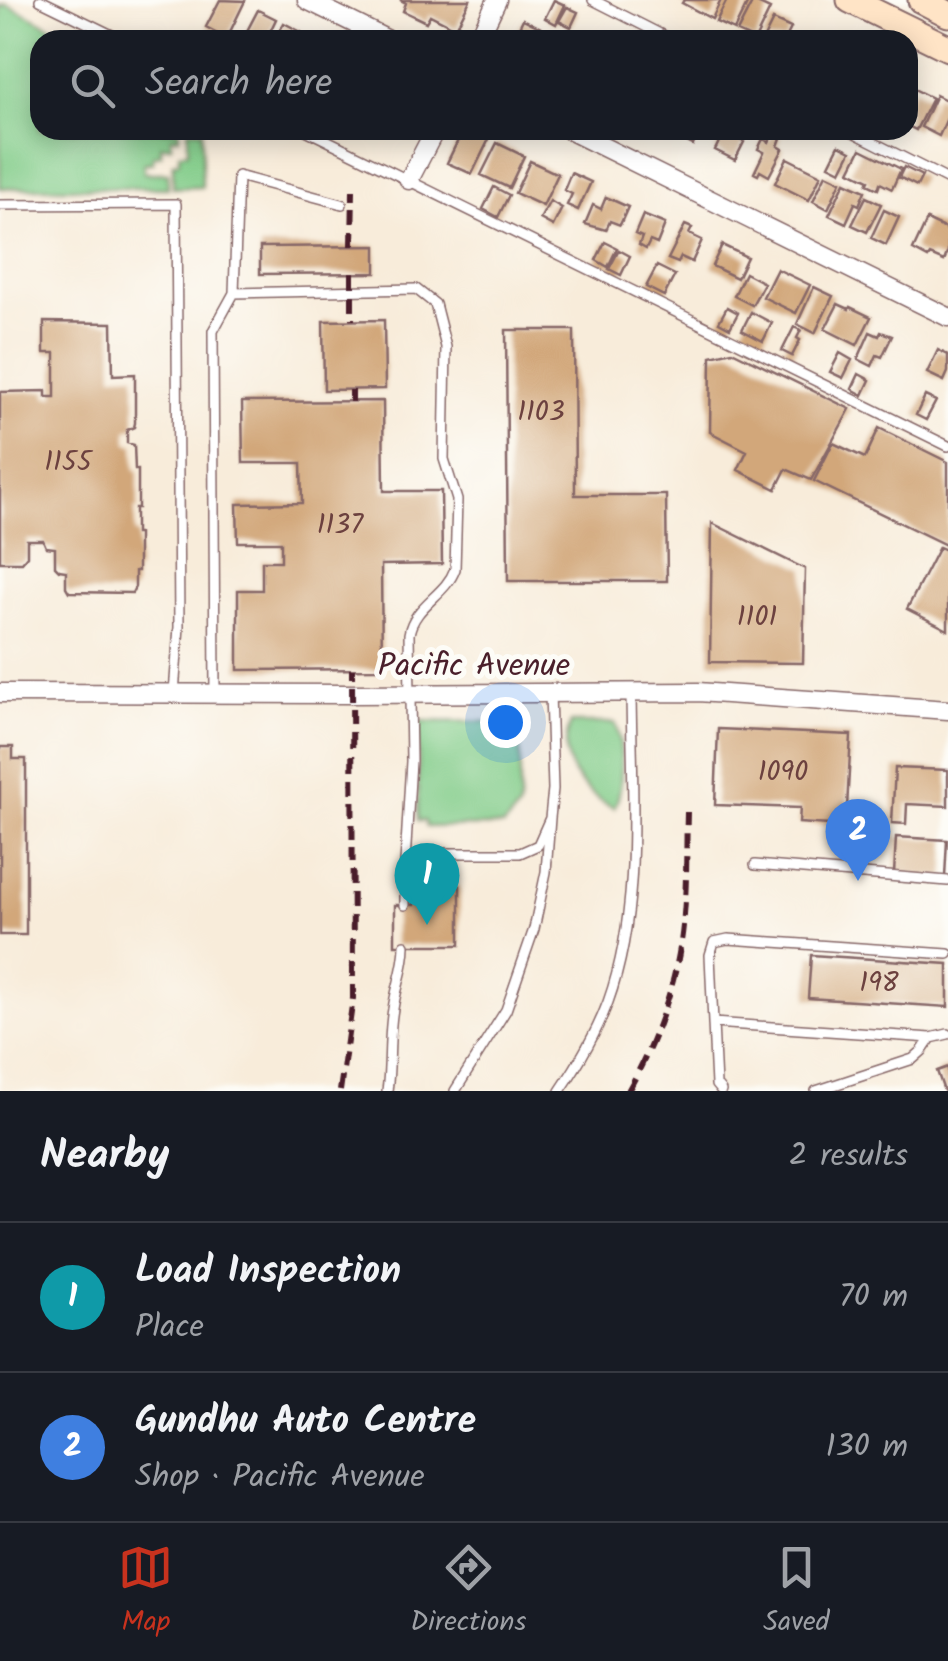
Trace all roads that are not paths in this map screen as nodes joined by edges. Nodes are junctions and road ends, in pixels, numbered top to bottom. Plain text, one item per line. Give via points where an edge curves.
1 (40, 0) edge
2 (307, 0) edge
3 (497, 0) edge
4 (593, 0) edge
5 (850, 0) edge
6 (921, 0) edge
7 (948, 14) edge
8 (102, 30) edge
9 (368, 30) edge
10 (483, 30) edge
11 (652, 30) edge
12 (911, 30) edge
13 (918, 33) edge
14 (948, 48) edge
15 (326, 140) edge
16 (430, 140) edge
17 (590, 140) edge
18 (869, 140) edge
19 (408, 180) junction
20 (948, 180) edge
21 (0, 204) edge
22 (342, 204) dead end
23 (234, 293) junction
24 (948, 317) edge
25 (948, 446) edge
26 (0, 692) edge
27 (174, 692) junction
28 (631, 692) junction
29 (215, 693) junction
30 (550, 693) junction
31 (411, 694) junction
32 (948, 710) edge
33 (550, 818) junction
34 (436, 853) dead end
35 (755, 866) dead end
36 (948, 881) edge
37 (405, 905) dead end
38 (405, 945) dead end
39 (948, 954) edge
40 (714, 1023) junction
41 (948, 1034) edge
42 (931, 1038) junction
43 (387, 1091) edge
44 (455, 1091) edge
45 (560, 1091) edge
46 (721, 1091) edge
47 (816, 1091) edge

1 - 8 lane
2 - 9 street
3 - 10 street
4 - 11 lane
5 - 12 main road
6 - 7 main road
13 - 14 main road
15 - 19 lane
16 - 19 street
17 - 24 street
18 - 20 lane
19 - 25 lane
21 - 27 lane via 176,204 180,626
22 - 23 lane via 238,176
23 - 29 lane via 212,331
23 - 31 lane via 416,289 435,304 446,347 444,458 458,500 455,568 411,620
26 - 27 street, Pacific Avenue
27 - 29 street, Pacific Avenue
28 - 30 street, Pacific Avenue
28 - 32 street, Pacific Avenue
28 - 45 lane via 624,938 603,1015
29 - 31 street, Pacific Avenue
30 - 31 street, Pacific Avenue
30 - 33 lane
31 - 37 lane
33 - 34 lane via 538,845 520,853
33 - 44 lane via 534,930 506,1010
35 - 36 lane
38 - 43 lane
39 - 40 lane via 714,942
40 - 42 lane
40 - 46 lane
41 - 42 lane
42 - 47 lane via 914,1059

